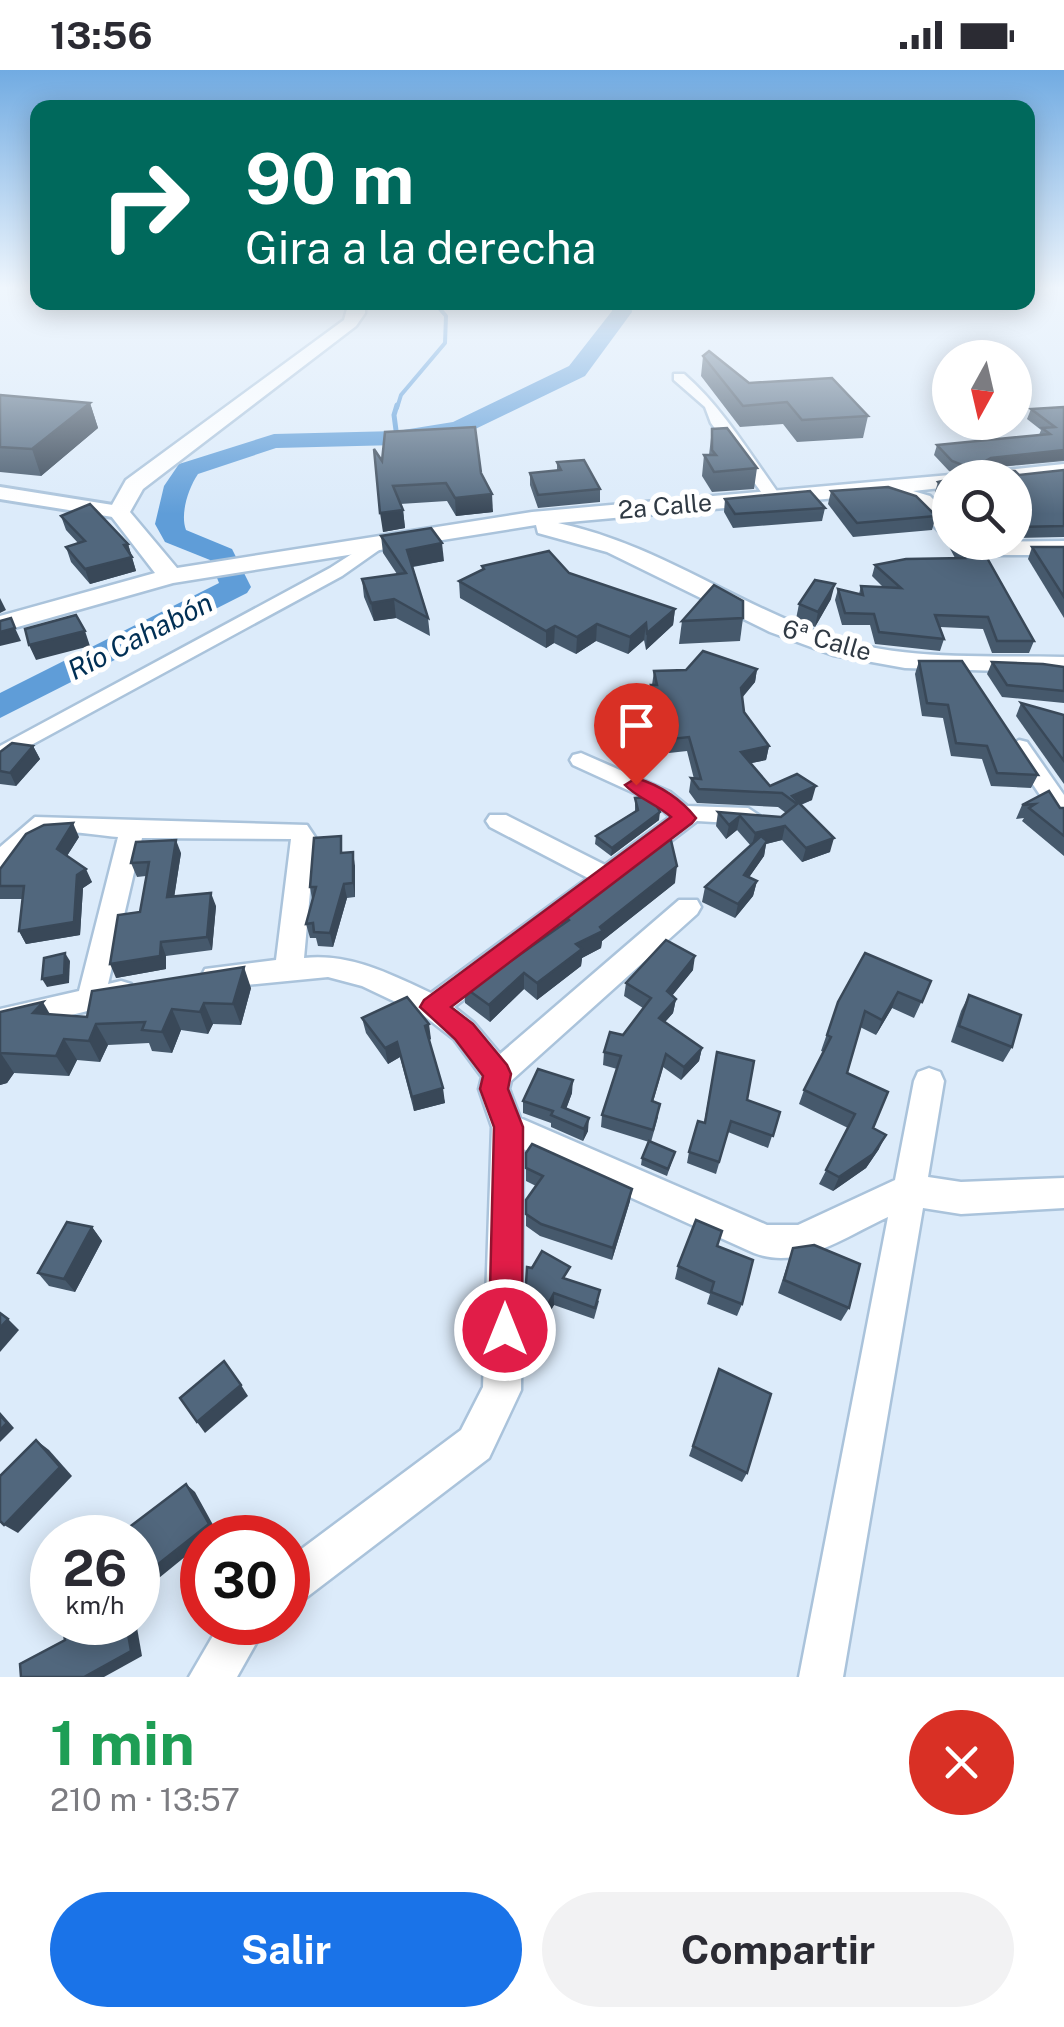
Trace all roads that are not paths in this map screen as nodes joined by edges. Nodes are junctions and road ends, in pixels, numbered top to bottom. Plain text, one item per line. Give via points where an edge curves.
1 (294, 364) edge
2 (679, 377) dead end
3 (1064, 470) edge
4 (1032, 473) edge
5 (932, 483) edge
6 (878, 488) junction
7 (0, 493) edge
8 (774, 497) junction
9 (932, 511) edge
10 (119, 512) junction
11 (597, 512) junction
12 (500, 524) junction
13 (610, 541) junction
14 (381, 543) junction
15 (1032, 548) edge
16 (1064, 548) edge
17 (182, 574) junction
18 (0, 624) edge
19 (1064, 665) edge
20 (1005, 726) edge
21 (0, 755) edge
22 (582, 760) dead end
23 (1064, 812) edge
24 (685, 818) junction
25 (767, 818) edge
26 (498, 821) dead end
27 (132, 830) junction
28 (0, 863) edge
29 (606, 876) junction
30 (688, 907) dead end
31 (289, 970) junction
32 (187, 980) edge
33 (148, 987) edge
34 (91, 997) junction
35 (433, 1007) junction
36 (0, 1021) edge
37 (498, 1074) junction
38 (929, 1082) dead end
39 (508, 1127) junction
40 (909, 1190) junction
41 (1064, 1192) edge
42 (310, 1568) edge
43 (233, 1645) edge
44 (211, 1677) edge
45 (820, 1677) edge

1 - 10 main road via 134,485
2 - 8 street via 711,406
3 - 4 main road
5 - 6 main road, 2a Calle
6 - 8 main road, 2a Calle
6 - 9 main road via 922,501
7 - 10 street
8 - 11 main road, 2a Calle
10 - 17 main road via 138,542
11 - 12 main road, 2a Calle
11 - 13 main road
12 - 13 main road, 6ª Calle
12 - 14 main road
13 - 19 main road, 6ª Calle via 762,620 830,646 969,670
14 - 17 main road
14 - 21 street
15 - 16 main road
17 - 18 main road
20 - 23 street
22 - 24 street via 662,798
24 - 25 street via 705,812
24 - 29 street
26 - 29 street
27 - 28 street via 43,823
27 - 31 street via 302,834
27 - 34 street
29 - 35 street
30 - 37 street
31 - 32 street
31 - 35 street via 328,966 370,976
33 - 34 street
34 - 36 street
35 - 37 street
37 - 39 street via 494,1089
38 - 40 street
39 - 40 street via 782,1244
39 - 42 street via 502,1390 474,1444
40 - 41 street via 961,1198
40 - 45 street
43 - 44 street

